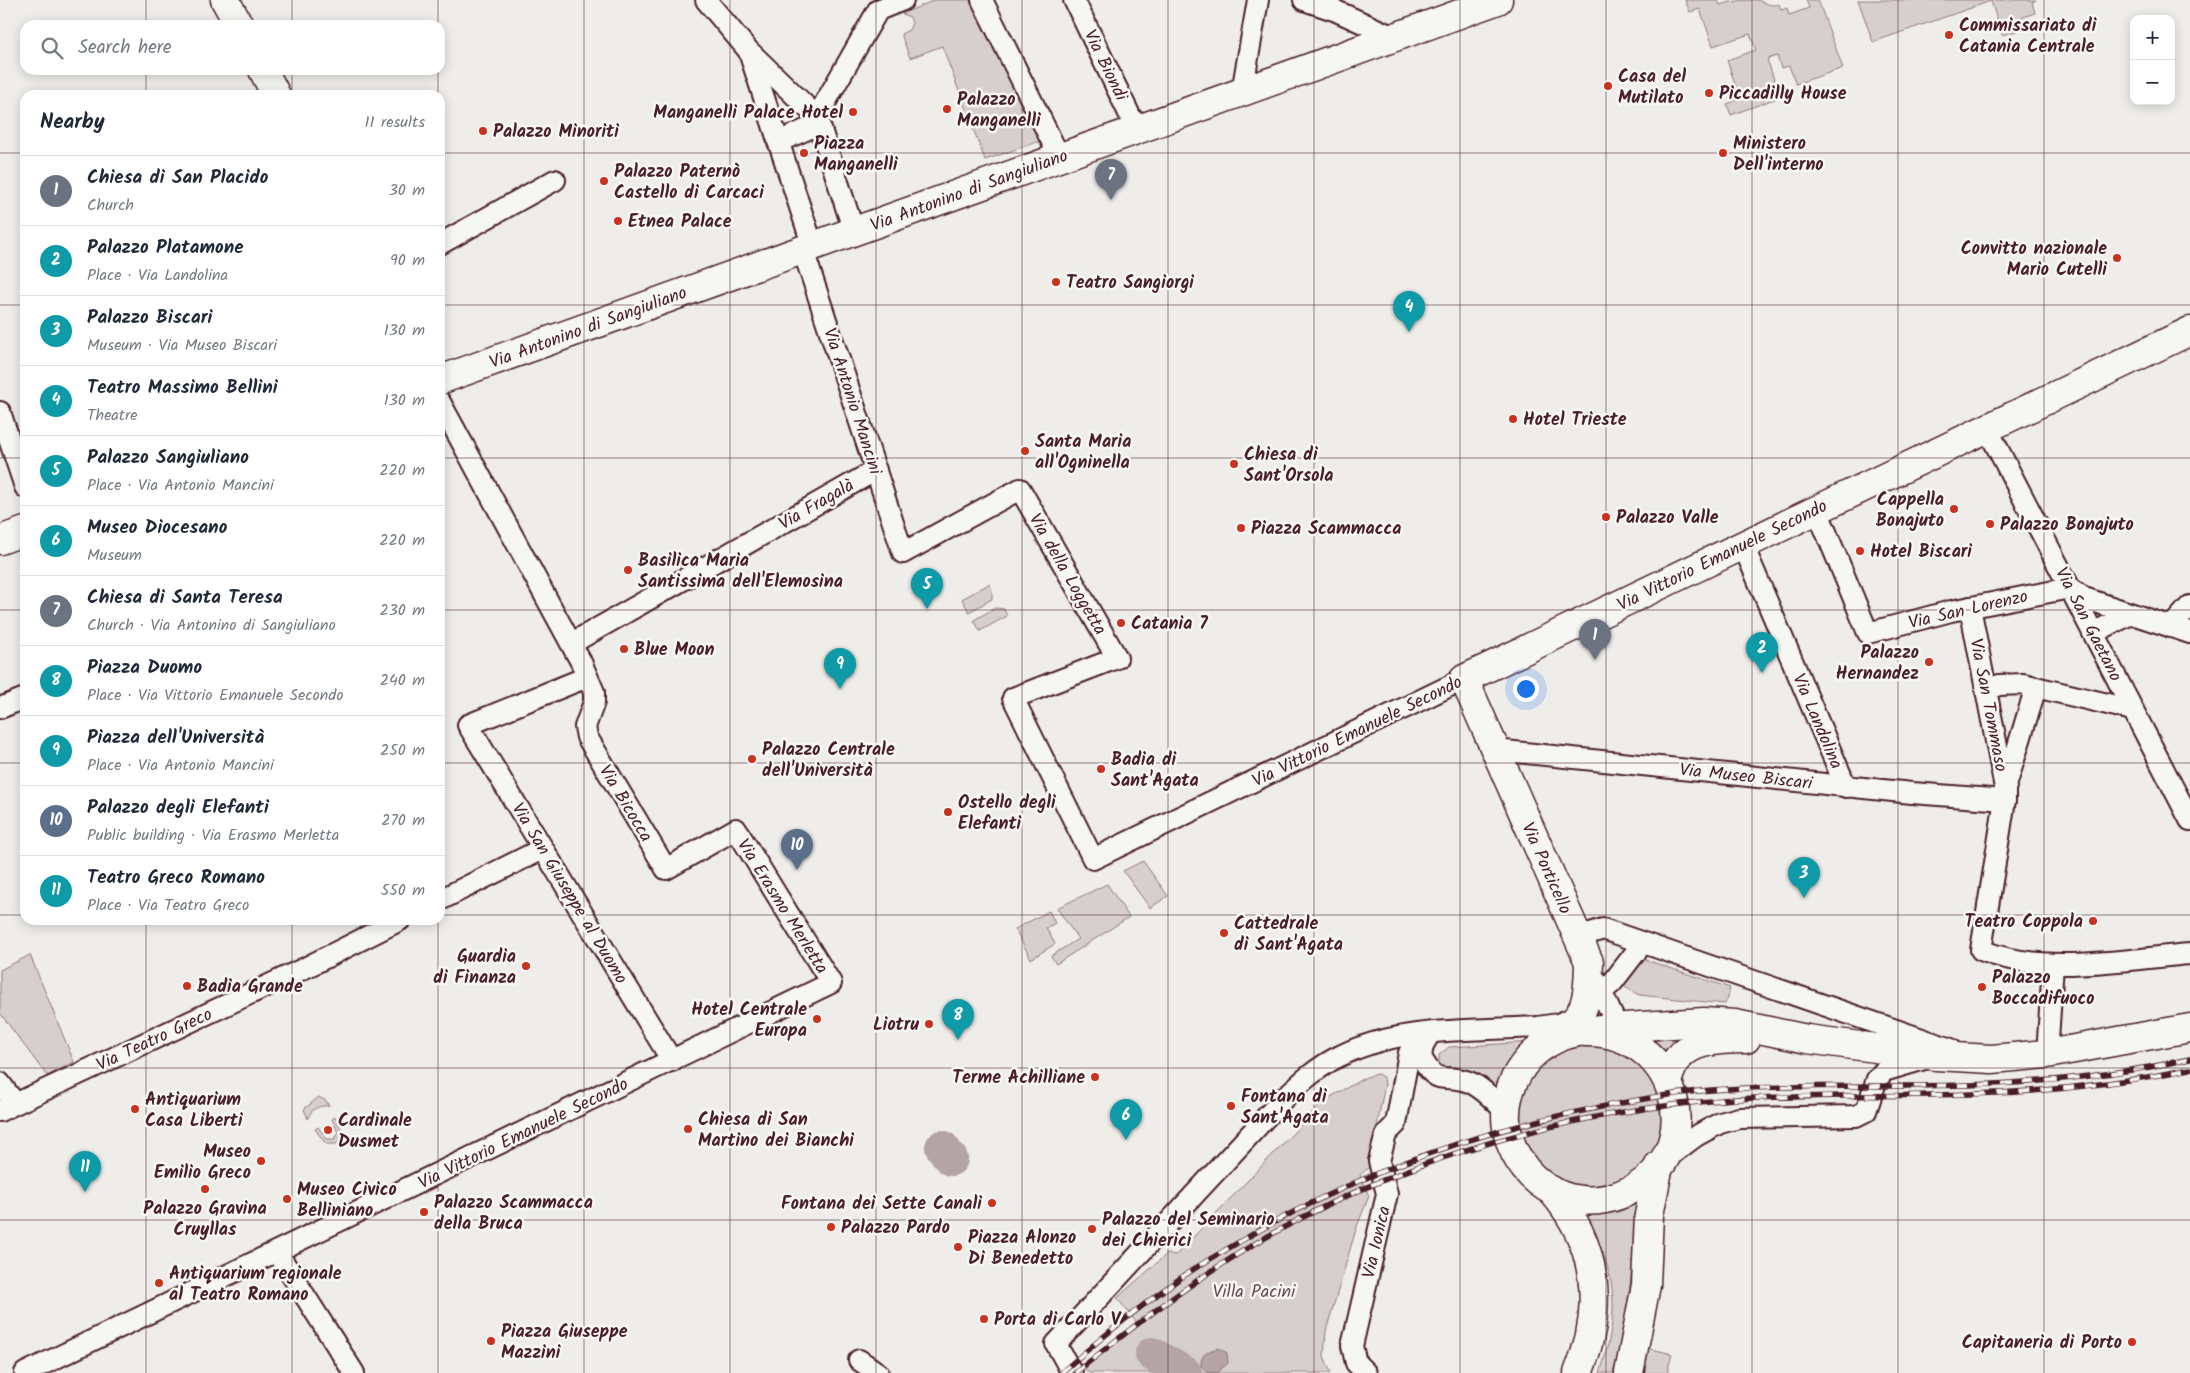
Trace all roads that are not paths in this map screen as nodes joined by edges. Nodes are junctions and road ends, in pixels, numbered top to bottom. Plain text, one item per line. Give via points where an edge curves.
1 (225, 0) edge
2 (706, 0) edge
3 (904, 0) edge
4 (982, 0) edge
5 (1074, 0) edge
6 (1258, 0) edge
7 (1304, 0) edge
8 (1498, 0) edge
9 (1335, 5) edge
10 (236, 20) edge
11 (1394, 37) junction
12 (748, 50) junction
13 (266, 75) edge
14 (273, 90) edge
15 (1242, 92) junction
16 (820, 116) junction
17 (1137, 130) junction
18 (778, 142) junction
19 (1060, 158) junction
20 (555, 180) dead end
21 (854, 232) junction
22 (445, 241) edge
23 (808, 248) junction
24 (2190, 331) edge
25 (445, 378) edge
26 (445, 411) edge
27 (0, 412) edge
28 (1987, 428) junction
29 (876, 470) junction
30 (20, 472) edge
31 (1020, 489) joint
32 (1817, 510) junction
33 (20, 533) edge
34 (0, 540) edge
35 (1743, 546) junction
36 (2070, 588) junction
37 (2190, 606) edge
38 (1970, 607) junction
39 (2131, 614) junction
40 (2170, 626) junction
41 (2190, 632) edge
42 (2093, 633) junction
43 (572, 642) junction
44 (584, 669) junction
45 (1464, 679) junction
46 (2036, 687) junction
47 (1986, 690) junction
48 (20, 700) edge
49 (0, 708) edge
50 (2133, 710) junction
51 (1501, 762) junction
52 (1846, 787) junction
53 (2005, 794) junction
54 (2190, 820) edge
55 (736, 829) joint
56 (542, 849) junction
57 (1093, 859) joint
58 (445, 898) edge
59 (390, 925) edge
60 (1642, 944) junction
61 (1585, 953) junction
62 (2190, 954) edge
63 (2053, 965) junction
64 (831, 983) joint
65 (1572, 1022) junction
66 (2190, 1028) edge
67 (1619, 1032) junction
68 (1430, 1033) junction
69 (1808, 1039) junction
70 (2048, 1054) junction
71 (1936, 1056) junction
72 (1992, 1059) junction
73 (672, 1061) junction
74 (1668, 1080) junction
75 (0, 1083) edge
76 (7, 1107) edge
77 (1506, 1112) junction
78 (1661, 1164) junction
79 (1551, 1190) junction
80 (277, 1252) junction
81 (859, 1360) dead end
82 (25, 1373) edge
83 (354, 1373) edge
84 (878, 1373) edge
85 (1072, 1373) edge
86 (1366, 1373) edge
87 (1578, 1373) edge
88 (1629, 1373) edge

1 - 10 main road
2 - 12 street
3 - 16 street via 878,10
4 - 19 street
5 - 17 street, Via Biondi
6 - 15 street
7 - 9 street
8 - 11 main road, Via Antonino di Sangiuliano
9 - 11 street
11 - 15 main road, Via Antonino di Sangiuliano
12 - 16 street
12 - 18 street, Via Antonio Mancini
13 - 14 main road
15 - 17 main road, Via Antonino di Sangiuliano
16 - 18 street
16 - 21 street
17 - 19 main road, Via Antonino di Sangiuliano
18 - 23 street, Via Antonio Mancini
19 - 21 main road, Via Antonino di Sangiuliano
20 - 22 street
21 - 23 main road, Via Antonino di Sangiuliano
23 - 25 main road, Via Antonino di Sangiuliano
23 - 29 street, Via Antonio Mancini
24 - 28 main road, Via Vittorio Emanuele Secondo
26 - 43 street
27 - 30 street
28 - 32 main road, Via Vittorio Emanuele Secondo
28 - 36 street, Via San Gaetano
29 - 31 street, Via Antonio Mancini via 904,553
29 - 43 street, Via Fragalà
31 - 57 street, Via della Loggetta via 1117,658 1013,698
32 - 35 main road, Via Vittorio Emanuele Secondo
32 - 38 street, Via San Lorenzo via 1868,633
33 - 34 main road
35 - 45 main road, Via Vittorio Emanuele Secondo
35 - 52 street, Via Landolina
36 - 38 street, Via San Lorenzo
36 - 39 street via 2084,598
36 - 42 street, Via San Gaetano
37 - 40 street
38 - 47 street, Via San Tommaso
39 - 40 street
39 - 42 street
40 - 41 street
42 - 50 street, Via San Gaetano
43 - 44 street
44 - 55 street, Via Bicocca via 594,692 585,728 587,737 666,869
44 - 56 street, Via San Giuseppe al Duomo via 549,692 468,725
45 - 51 main road, Via Porticello
45 - 57 street, Via Vittorio Emanuele Secondo
46 - 47 street via 2023,684
46 - 50 street
46 - 53 street, Via San Tommaso
47 - 53 street, Via San Tommaso
48 - 49 street
50 - 54 street, Via San Gaetano
51 - 52 street, Via Museo Biscari via 1581,759
51 - 61 main road, Via Porticello
52 - 53 street, Via Museo Biscari via 1912,793
53 - 63 street via 1981,950
55 - 64 street, Via Erasmo Merletta
56 - 58 street
56 - 73 street, Via San Giuseppe al Duomo
59 - 76 street, Via Teatro Greco
60 - 61 street via 1603,929 1591,932
60 - 65 street via 1612,983
60 - 72 street via 1948,1048
61 - 65 main road
62 - 63 street
63 - 70 street
64 - 73 street, Via Vittorio Emanuele Secondo
65 - 67 street
65 - 67 main road via 1604,1032
65 - 68 street
65 - 77 main road via 1521,1068 1509,1093
66 - 70 main road
67 - 69 main road via 1704,1022 1735,1024
67 - 74 main road via 1652,1058
68 - 77 street via 1421,1057 1434,1075 1443,1080 1471,1082
68 - 85 street via 1372,1043 1341,1055 1298,1085 1056,1344
68 - 86 street, Via Ionica via 1415,1042 1409,1053 1396,1124 1386,1134 1379,1161 1387,1194 1352,1346 1356,1364
69 - 71 main road
69 - 74 main road via 1697,1044 1677,1057
70 - 72 main road
71 - 72 main road
71 - 78 street via 1884,1071 1877,1079 1866,1111 1856,1116 1739,1118 1720,1123 1696,1136
73 - 80 street, Via Vittorio Emanuele Secondo
74 - 78 main road via 1676,1113 1673,1136
75 - 76 street
77 - 79 main road via 1507,1131 1517,1157 1528,1173
78 - 79 main road via 1632,1190 1605,1199 1577,1199
78 - 88 main road via 1649,1215 1646,1285
79 - 87 main road via 1579,1230 1591,1271 1594,1321
80 - 82 street, Via Vittorio Emanuele Secondo
80 - 83 street
81 - 84 street

